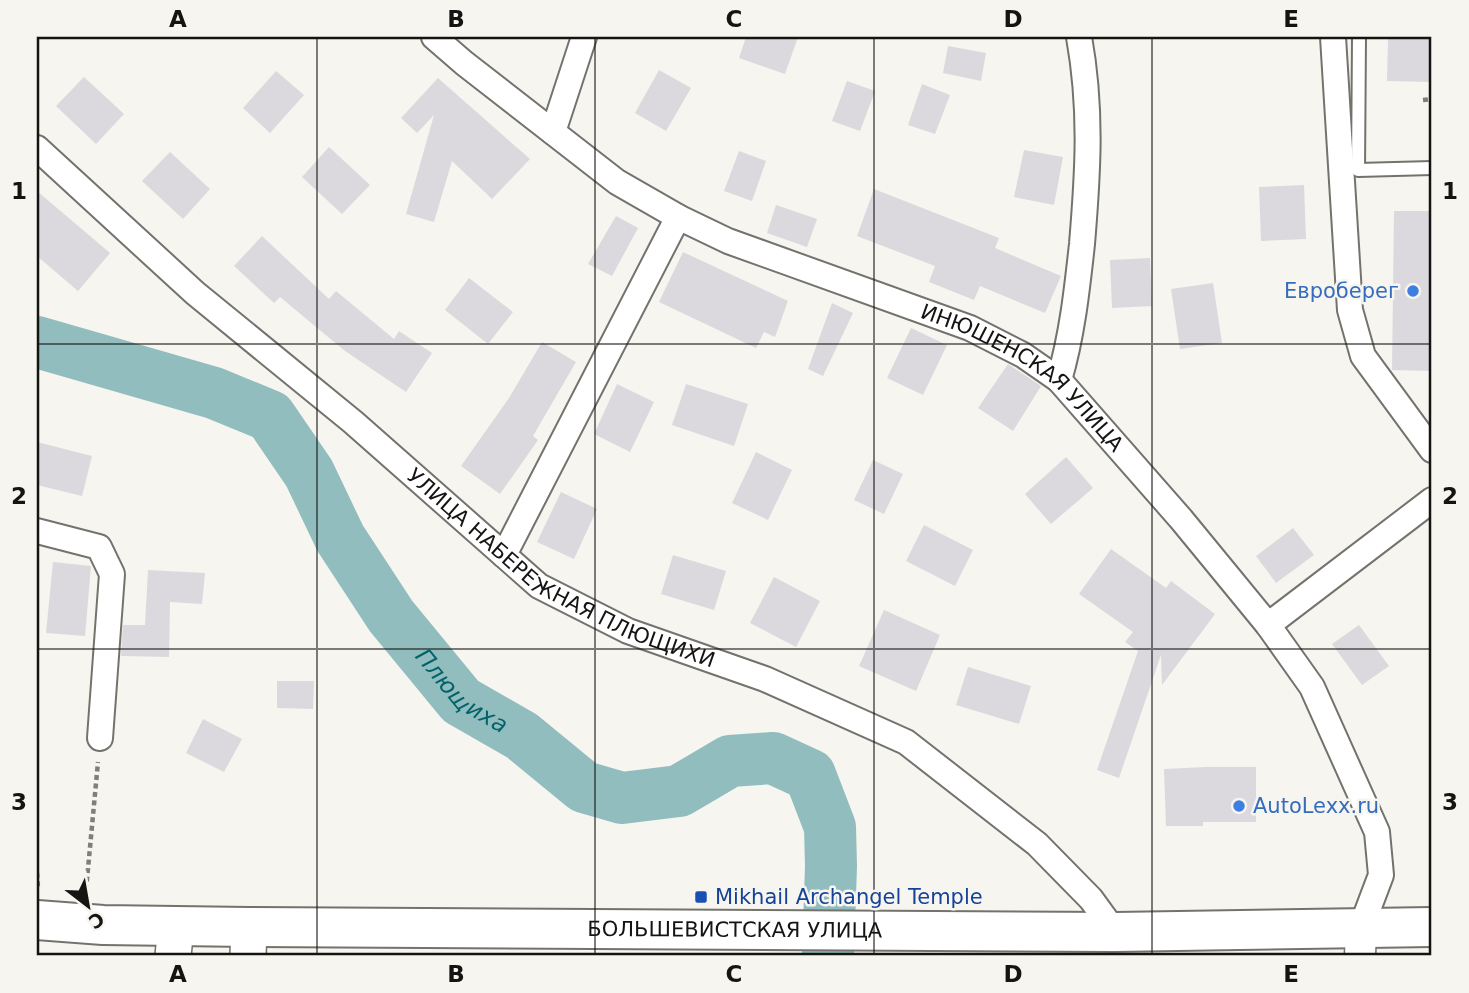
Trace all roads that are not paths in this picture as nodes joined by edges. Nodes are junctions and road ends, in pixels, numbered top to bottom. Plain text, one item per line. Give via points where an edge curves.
1 (434, 37) edge
2 (584, 37) edge
3 (1079, 37) edge
4 (1333, 37) edge
5 (1359, 37) edge
6 (552, 132) junction
7 (37, 148) edge
8 (1432, 168) edge
9 (678, 217) junction
10 (1059, 380) junction
11 (1432, 450) edge
12 (1432, 500) edge
13 (37, 531) edge
14 (504, 555) junction
15 (1268, 625) junction
16 (100, 738) road end
17 (37, 920) edge
18 (1432, 927) edge
19 (1115, 932) junction
20 (175, 941) edge
21 (248, 941) edge
22 (1360, 942) edge

1 - 6 street, ИНЮШЕНСКАЯ УЛИЦА
2 - 6 street
3 - 10 street via 1087,77 1089,161 1070,344
4 - 11 street via 1350,310 1363,356
5 - 8 lane via 1358,170
6 - 9 street, ИНЮШЕНСКАЯ УЛИЦА via 617,182
7 - 14 street, УЛИЦА НАБЕРЕЖНАЯ ПЛЮЩИХИ via 195,293 354,422
9 - 10 street, ИНЮШЕНСКАЯ УЛИЦА via 728,241 970,328
9 - 14 street
10 - 15 street, ИНЮШЕНСКАЯ УЛИЦА
12 - 15 street
13 - 16 street via 99,547 113,574
14 - 19 street, УЛИЦА НАБЕРЕЖНАЯ ПЛЮЩИХИ via 539,586 628,631 765,679 906,742 1037,844 1091,899
15 - 22 street, ИНЮШЕНСКАЯ УЛИЦА via 1312,687 1377,832 1381,875
17 - 20 highway, БОЛЬШЕВИСТСКАЯ УЛИЦА
18 - 22 highway, БОЛЬШЕВИСТСКАЯ УЛИЦА
19 - 21 highway, БОЛЬШЕВИСТСКАЯ УЛИЦА via 796,929
19 - 22 highway, БОЛЬШЕВИСТСКАЯ УЛИЦА
20 - 21 highway, БОЛЬШЕВИСТСКАЯ УЛИЦА

